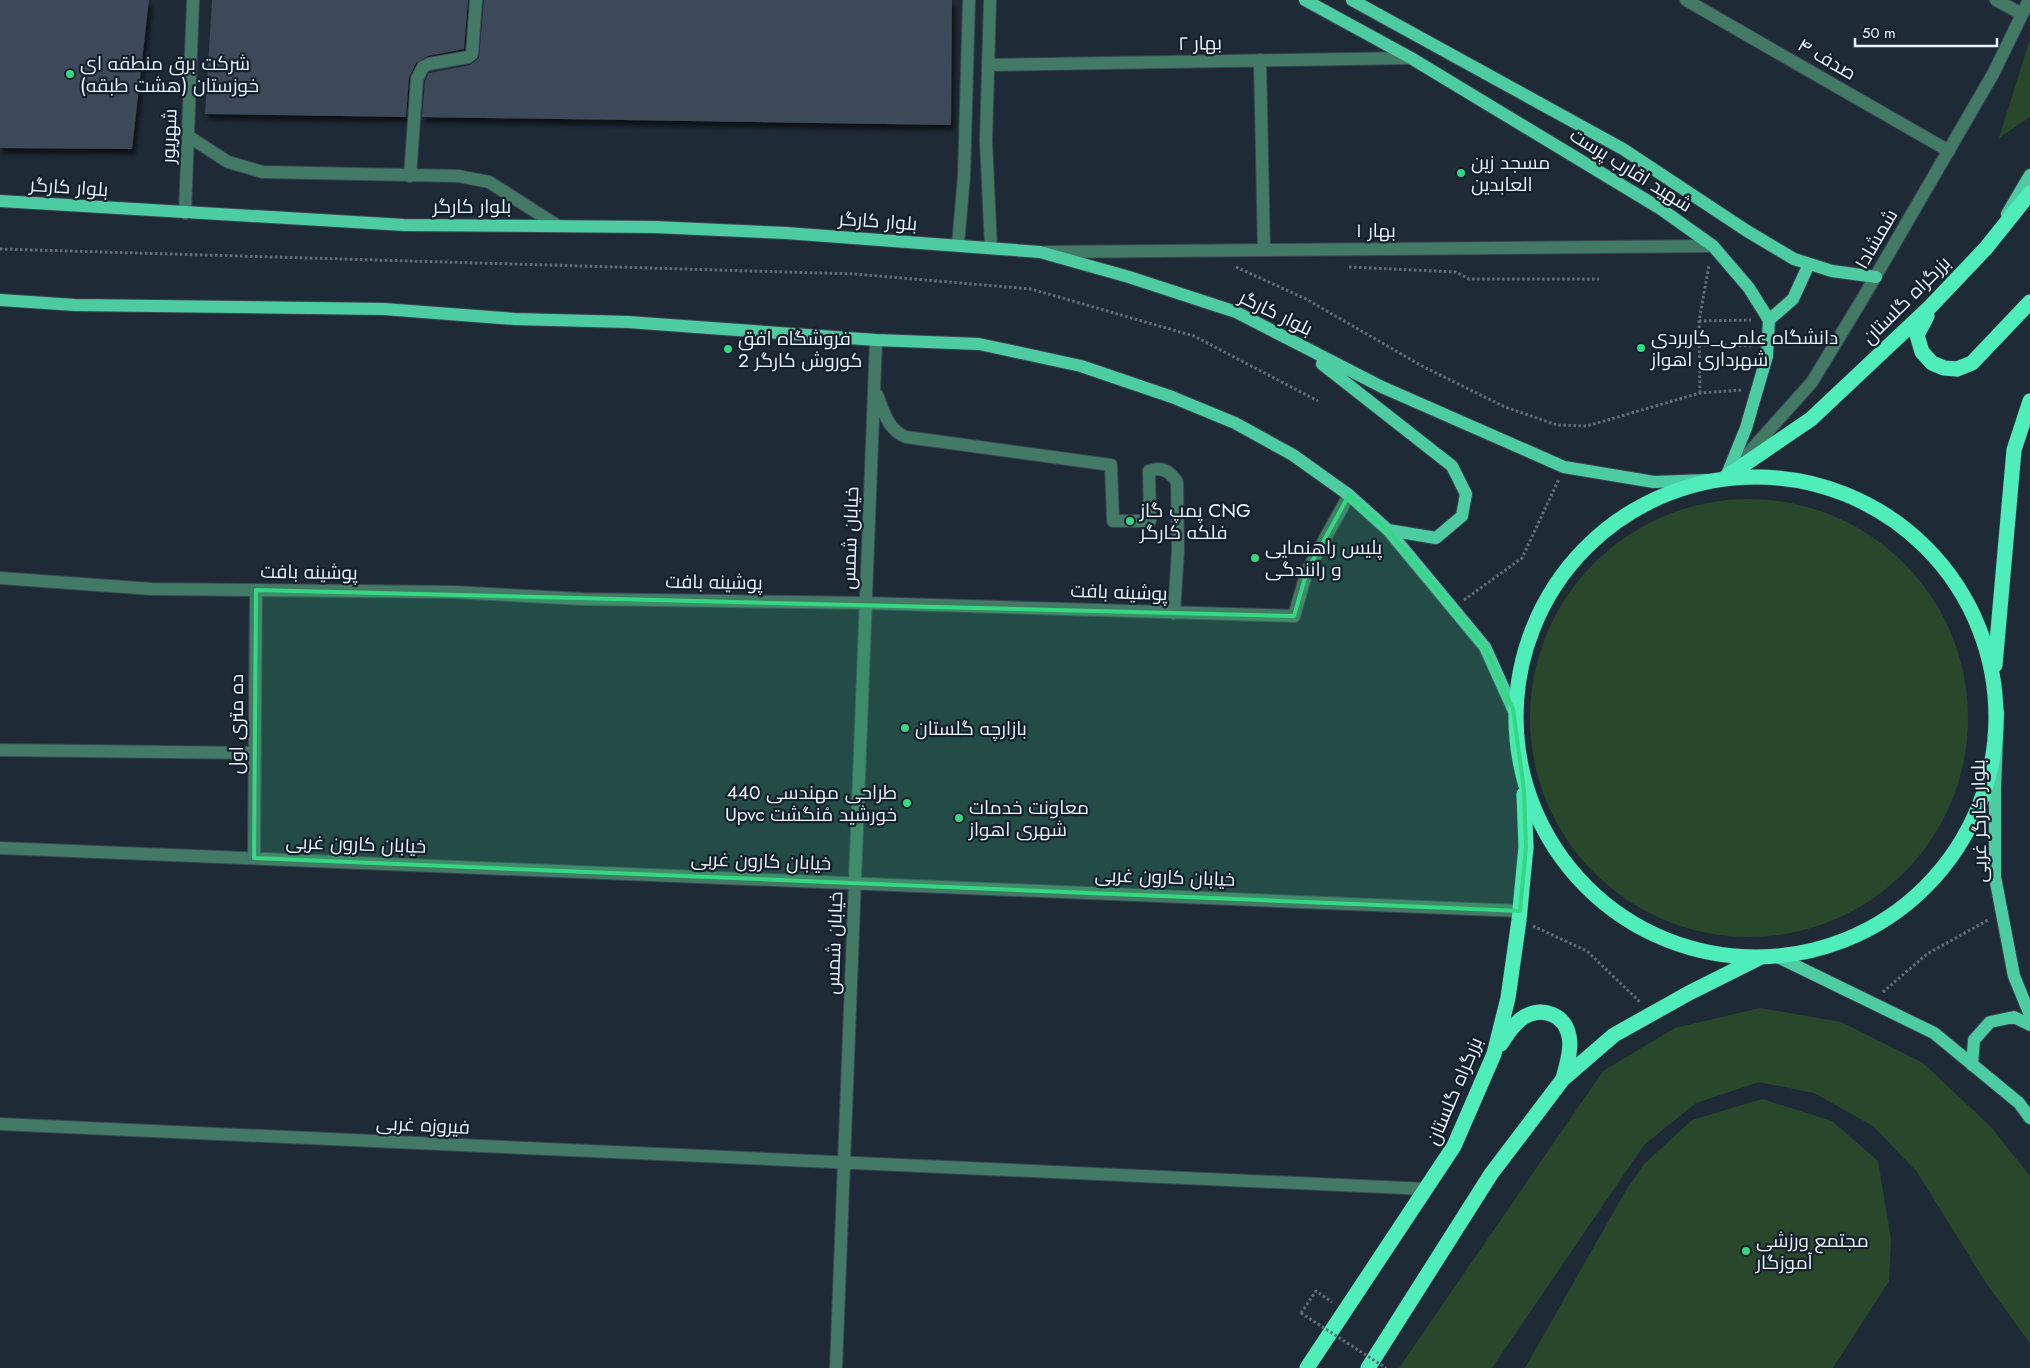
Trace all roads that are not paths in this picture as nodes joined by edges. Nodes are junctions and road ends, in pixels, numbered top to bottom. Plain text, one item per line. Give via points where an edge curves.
1 (193, 0) edge
2 (476, 0) edge
3 (969, 0) edge
4 (990, 0) edge
5 (1305, 0) edge
6 (1352, 0) edge
7 (1686, 0) edge
8 (1996, 0) edge
9 (2030, 0) edge
10 (2022, 14) junction
11 (1411, 58) junction
12 (1260, 60) junction
13 (990, 65) junction
14 (188, 136) junction
15 (1949, 151) junction
16 (2030, 175) edge
17 (410, 176) junction
18 (2030, 193) edge
19 (0, 201) edge
20 (185, 213) junction
21 (558, 226) junction
22 (958, 245) junction
23 (1713, 246) junction
24 (991, 248) junction
25 (1986, 248) junction
26 (1264, 250) junction
27 (1040, 252) junction
28 (1809, 264) junction
29 (1876, 277) junction
30 (0, 300) edge
31 (2030, 302) edge
32 (1930, 308) junction
33 (1769, 320) junction
34 (876, 340) junction
35 (1299, 346) junction
36 (874, 390) junction
37 (2030, 401) edge
38 (1726, 477) junction
39 (1708, 480) junction
40 (1349, 495) junction
41 (1388, 530) junction
42 (0, 578) edge
43 (256, 590) junction
44 (866, 603) junction
45 (1174, 613) junction
46 (1994, 672) junction
47 (1513, 709) junction
48 (1998, 712) junction
49 (0, 750) edge
50 (255, 753) junction
51 (1524, 790) junction
52 (0, 848) edge
53 (254, 858) junction
54 (855, 883) junction
55 (1519, 915) junction
56 (1759, 958) junction
57 (1778, 958) junction
58 (2030, 1015) edge
59 (2030, 1025) edge
60 (1494, 1054) junction
61 (1972, 1065) junction
62 (1563, 1079) junction
63 (2030, 1118) edge
64 (0, 1124) edge
65 (844, 1162) junction
66 (1427, 1188) junction
67 (836, 1368) edge
68 (1307, 1368) edge
69 (1368, 1368) edge

1 - 14 street, شهریور
2 - 17 street via 472,54 468,58 423,67 417,79
3 - 22 street via 964,176
4 - 13 street
5 - 11 main road, شهید اقارب پرست
6 - 28 main road, شهید اقارب پرست via 1623,149 1746,231 1794,259
7 - 15 street, صدف ۴
8 - 10 street
9 - 10 street, شمشاد۱
10 - 15 street, شمشاد۱ via 1994,74
11 - 12 street, بهار ۲
11 - 23 main road, شهید اقارب پرست via 1661,209
12 - 13 street, بهار ۲
12 - 26 street
13 - 24 street via 986,141
14 - 17 street via 228,162 263,172
14 - 20 street, شهریور
15 - 29 street, شمشاد۱
16 - 25 main road
17 - 21 street via 458,176 489,182
18 - 25 highway, بزرگراه گلستان
19 - 20 main road, بلوار کارگر
20 - 21 main road, بلوار کارگر via 404,224
21 - 22 main road, بلوار کارگر via 777,232
22 - 24 main road, بلوار کارگر
23 - 26 street, بهار ۱
23 - 33 main road, شهید اقارب پرست via 1750,288
24 - 27 main road, بلوار کارگر
25 - 32 highway, بزرگراه گلستان
26 - 27 street, بهار ۱
27 - 35 main road, بلوار کارگر via 1129,276 1236,312
28 - 29 main road, شهید اقارب پرست
28 - 33 main road via 1794,299
29 - 38 street, شمشاد۱ via 1812,382
30 - 34 main road via 75,305 384,309
31 - 32 highway via 1972,363 1957,369 1932,363 1922,352 1917,335
32 - 38 highway, بزرگراه گلستان via 1811,420
33 - 38 main road via 1767,356 1758,390
34 - 36 street, خیابان شمس
34 - 40 main road via 979,344 1081,366 1172,397 1235,423 1293,455
35 - 39 main road, بلوار کارگر via 1382,387 1564,467 1654,482
35 - 41 main road via 1452,466 1466,494 1462,516 1436,538
36 - 44 street, خیابان شمس
36 - 45 street via 892,428 906,437 1111,465 1114,521 1150,521 1149,471 1164,470 1172,475 1177,482 1178,550
37 - 46 highway via 2014,450
38 - 39 highway
38 - 46 highway via 1799,479 1868,502 1927,545 1970,603
39 - 47 highway via 1647,501 1594,538 1552,587 1524,646
40 - 41 main road
40 - 45 street, پوشینه بافت via 1307,571 1294,616
41 - 47 main road via 1485,648
42 - 43 street, پوشینه بافت via 152,588
43 - 44 street, پوشینه بافت
43 - 50 street, ده متری اول
44 - 45 street, پوشینه بافت
44 - 54 street, خیابان شمس
46 - 48 highway
47 - 51 highway
48 - 57 highway via 1989,783 1958,849 1910,903 1848,940
48 - 58 main road, بلوار کارگر غربی via 1995,877 2014,976
49 - 50 street
50 - 53 street, ده متری اول
51 - 55 highway, بزرگراه گلستان via 1526,847
51 - 56 highway via 1559,859 1613,913 1683,948
52 - 53 street, خیابان کارون غربی
53 - 54 street, خیابان کارون غربی
54 - 55 street, خیابان کارون غربی
54 - 65 street, خیابان شمس
55 - 60 highway, بزرگراه گلستان via 1508,998
56 - 57 highway
56 - 62 highway via 1614,1035
57 - 61 main road via 1934,1033
59 - 61 main road via 2014,1017 1990,1022 1974,1040
60 - 62 highway via 1523,1017 1536,1012 1551,1013 1563,1021 1569,1037
60 - 66 highway, بزرگراه گلستان via 1454,1146
61 - 63 main road via 2019,1104
62 - 69 highway via 1491,1174
64 - 65 street, فیروزه غربی
65 - 66 street, فیروزه غربی
65 - 67 street, خیابان شمس
66 - 68 highway, بزرگراه گلستان

